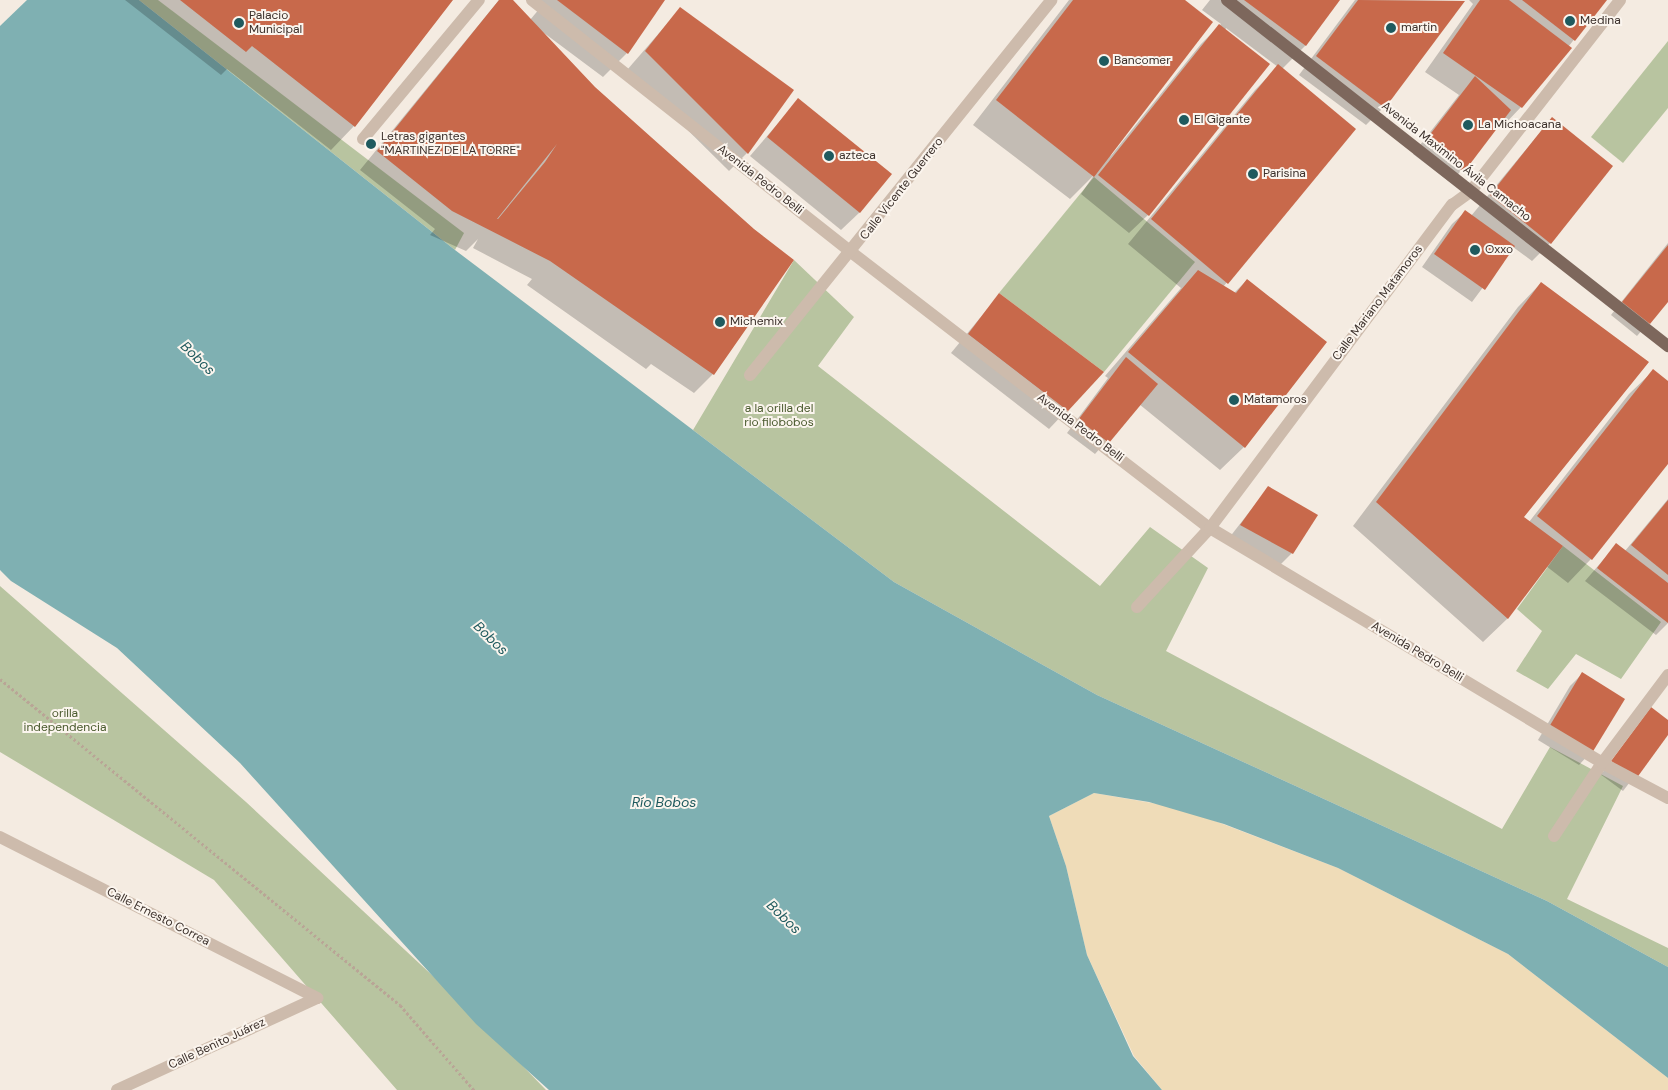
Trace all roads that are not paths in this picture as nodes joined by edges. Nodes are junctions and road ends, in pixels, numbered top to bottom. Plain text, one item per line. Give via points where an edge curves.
1 (479, 0) edge
2 (532, 0) edge
3 (1052, 0) edge
4 (1227, 0) edge
5 (1620, 0) edge
6 (363, 139) dead end
7 (1471, 191) junction
8 (851, 252) junction
9 (1668, 346) edge
10 (750, 375) dead end
11 (1210, 528) junction
12 (1137, 607) dead end
13 (1668, 675) edge
14 (1602, 763) junction
15 (1668, 798) edge
16 (1554, 836) dead end
17 (0, 837) edge
18 (317, 998) joint
19 (117, 1090) edge

1 - 6 street
2 - 8 street, Avenida Pedro Belli
3 - 8 street, Calle Vicente Guerrero
4 - 7 main road, Avenida Maximino Ávila Camacho
5 - 7 street, Calle Mariano Matamoros
7 - 9 main road, Avenida Maximino Ávila Camacho
7 - 11 street, Calle Mariano Matamoros via 1452,205
8 - 10 street, Calle Vicente Guerrero
8 - 11 street, Avenida Pedro Belli
11 - 12 street, Calle Mariano Matamoros
11 - 14 street, Avenida Pedro Belli
13 - 14 street
14 - 15 street, Avenida Pedro Belli
14 - 16 street
17 - 18 street, Calle Ernesto Correa
18 - 19 street, Calle Benito Juárez

